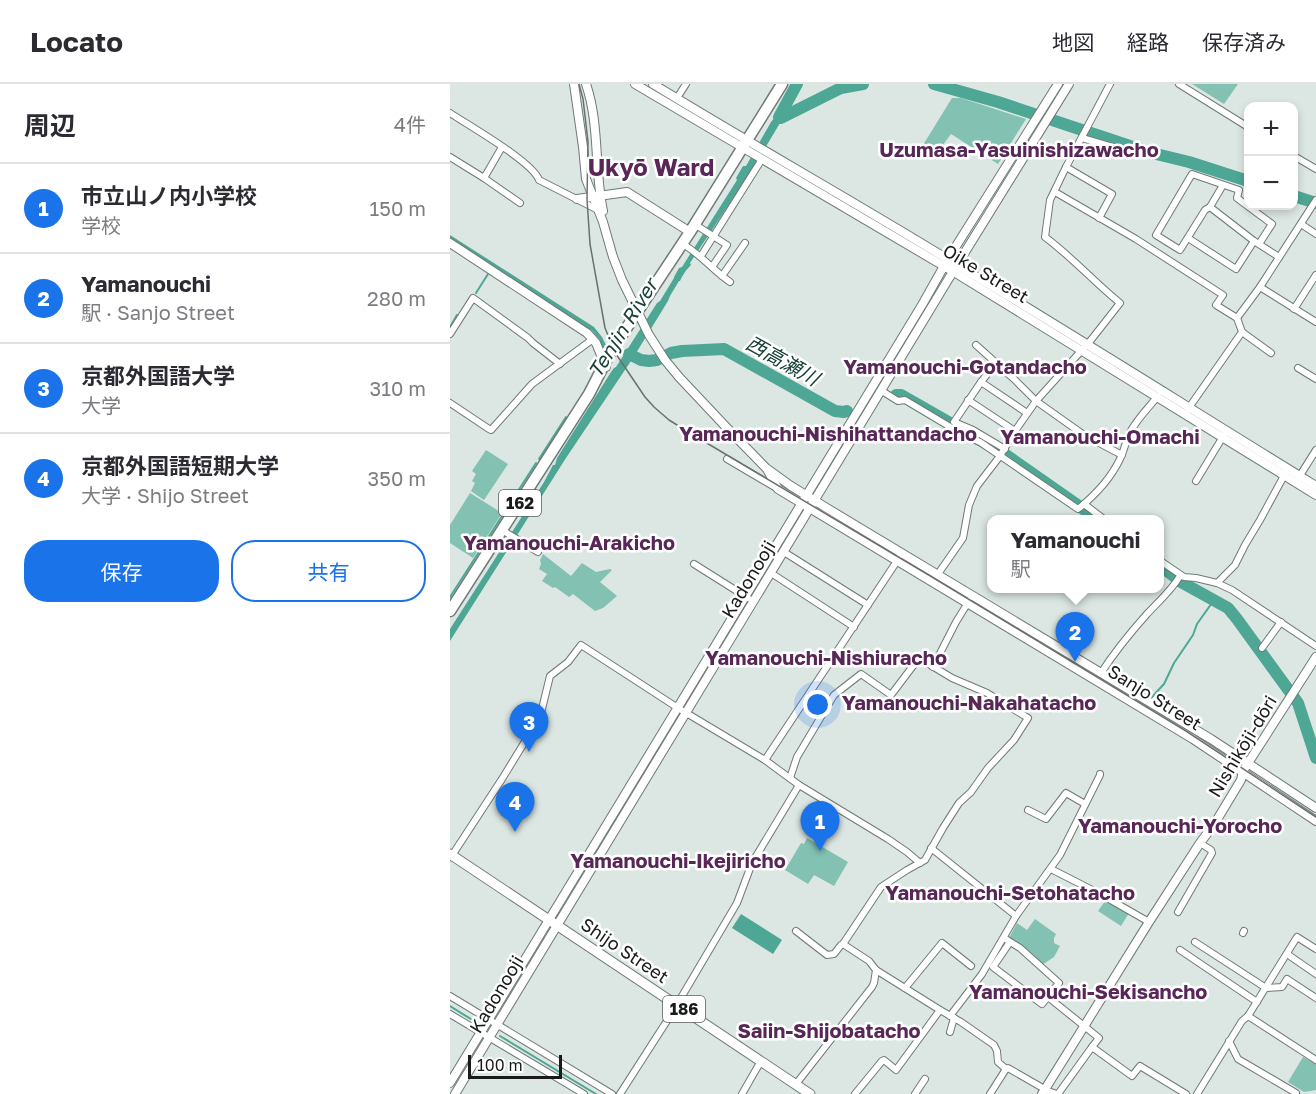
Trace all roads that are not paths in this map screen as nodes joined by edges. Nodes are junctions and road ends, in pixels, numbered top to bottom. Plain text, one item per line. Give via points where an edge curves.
1 (574, 84) edge
2 (586, 84) edge
3 (635, 84) edge
4 (653, 84) edge
5 (686, 84) edge
6 (782, 84) edge
7 (787, 84) edge
8 (1058, 84) edge
9 (1069, 84) edge
10 (1110, 84) edge
11 (1179, 84) edge
12 (677, 98) junction
13 (450, 113) edge
14 (1244, 125) edge
15 (1082, 136) junction
16 (749, 146) junction
17 (502, 147) junction
18 (1133, 153) dead end
19 (763, 156) junction
20 (450, 157) edge
21 (1298, 159) edge
22 (1066, 167) junction
23 (1316, 169) edge
24 (585, 173) junction
25 (484, 178) junction
26 (1223, 185) junction
27 (1055, 192) junction
28 (596, 197) junction
29 (577, 200) junction
30 (1316, 200) edge
31 (520, 203) dead end
32 (1210, 207) junction
33 (598, 210) junction
34 (1099, 218) junction
35 (603, 222) junction
36 (1301, 224) junction
37 (697, 229) junction
38 (1316, 234) edge
39 (713, 236) junction
40 (1188, 238) junction
41 (1256, 242) junction
42 (450, 243) edge
43 (745, 243) dead end
44 (687, 247) junction
45 (700, 255) junction
46 (1279, 257) junction
47 (946, 263) junction
48 (712, 267) junction
49 (956, 268) junction
50 (1316, 275) edge
51 (722, 276) junction
52 (730, 282) dead end
53 (1260, 287) junction
54 (1294, 309) junction
55 (640, 316) junction
56 (1237, 318) junction
57 (1316, 322) edge
58 (1242, 332) junction
59 (450, 334) edge
60 (591, 340) junction
61 (976, 345) dead end
62 (1084, 348) junction
63 (1271, 353) dead end
64 (607, 359) junction
65 (996, 363) junction
66 (560, 364) junction
67 (1298, 368) dead end
68 (1316, 379) edge
69 (981, 382) junction
70 (882, 391) junction
71 (1159, 394) junction
72 (968, 400) junction
73 (1036, 401) junction
74 (450, 403) edge
75 (1187, 411) junction
76 (1027, 413) junction
77 (1015, 431) junction
78 (1225, 435) junction
79 (1005, 449) junction
80 (1316, 450) edge
81 (1122, 455) junction
82 (1000, 456) junction
83 (727, 459) dead end
84 (766, 468) junction
85 (1285, 472) junction
86 (1298, 479) junction
87 (1196, 481) dead end
88 (1316, 486) edge
89 (778, 489) junction
90 (1316, 495) edge
91 (804, 499) junction
92 (813, 504) junction
93 (1082, 506) junction
94 (1098, 515) edge
95 (504, 531) junction
96 (538, 552) dead end
97 (784, 552) junction
98 (900, 556) junction
99 (694, 564) dead end
100 (1164, 564) edge
101 (771, 573) junction
102 (938, 574) junction
103 (1179, 578) junction
104 (1217, 583) junction
105 (745, 597) junction
106 (970, 599) junction
107 (753, 602) junction
108 (868, 605) junction
109 (450, 611) edge
110 (1281, 622) junction
111 (854, 627) junction
112 (1316, 646) edge
113 (1262, 648) dead end
114 (1316, 657) edge
115 (933, 667) junction
116 (1101, 673) junction
117 (696, 678) junction
118 (704, 684) junction
119 (678, 708) junction
120 (686, 714) junction
121 (765, 760) junction
122 (1248, 763) junction
123 (1243, 771) junction
124 (1100, 774) dead end
125 (790, 778) junction
126 (798, 785) junction
127 (1085, 804) junction
128 (1316, 808) edge
129 (1028, 810) dead end
130 (1316, 821) edge
131 (1200, 843) junction
132 (932, 848) junction
133 (450, 856) edge
134 (920, 863) junction
135 (1051, 869) junction
136 (1178, 912) dead end
137 (1016, 916) junction
138 (553, 922) junction
139 (1149, 922) junction
140 (796, 931) dead end
141 (1007, 940) junction
142 (1195, 942) dead end
143 (843, 944) junction
144 (1180, 950) dead end
145 (1316, 950) edge
146 (1287, 954) junction
147 (971, 966) dead end
148 (876, 970) junction
149 (1316, 974) edge
150 (515, 976) junction
151 (523, 982) junction
152 (905, 988) junction
153 (1266, 988) junction
154 (450, 996) edge
155 (1047, 997) junction
156 (1316, 998) edge
157 (1257, 1002) junction
158 (676, 1004) junction
159 (940, 1010) junction
160 (450, 1014) edge
161 (1248, 1016) junction
162 (952, 1017) junction
163 (485, 1026) junction
164 (1084, 1026) junction
165 (493, 1031) junction
166 (950, 1032) dead end
167 (1229, 1041) junction
168 (1092, 1047) junction
169 (1316, 1059) edge
170 (761, 1061) junction
171 (1006, 1069) junction
172 (926, 1079) dead end
173 (796, 1084) junction
174 (453, 1087) edge
175 (1043, 1091) edge
176 (584, 1094) edge
177 (612, 1094) edge
178 (620, 1094) edge
179 (742, 1094) edge
180 (810, 1094) edge
181 (855, 1094) edge
182 (915, 1094) edge
183 (990, 1094) edge
184 (1057, 1094) edge
185 (1186, 1094) edge
186 (1197, 1094) edge
187 (1295, 1094) edge

1 - 24 street, Sanjo Street
2 - 28 street, Sanjo Street via 597,144
3 - 16 street, Oike Street
4 - 12 street, Oike Street
5 - 12 street
6 - 16 highway, 162
7 - 16 highway, 162
8 - 47 street, Kadonooji
9 - 49 street, Kadonooji
10 - 15 street
11 - 14 street
12 - 16 street, Oike Street
13 - 17 street
15 - 18 street
15 - 22 street
16 - 19 street, Oike Street
16 - 37 highway, 162
17 - 25 street
17 - 29 street via 534,171 539,180
19 - 39 street
19 - 47 street, Oike Street
20 - 25 street
21 - 23 street
22 - 27 street
22 - 34 street via 1112,194
24 - 28 street, Sanjo Street
24 - 29 street via 585,194
25 - 31 street
26 - 32 street
26 - 40 street via 1192,174 1156,235 1180,250
26 - 41 street via 1239,190 1237,198 1272,224
27 - 34 street
27 - 62 street via 1050,200 1045,237 1120,303
28 - 29 street
28 - 33 street, Sanjo Street
28 - 35 street, Sanjo Street
28 - 37 street via 627,192
29 - 33 street
30 - 36 street
32 - 40 street
32 - 41 street
33 - 35 street, Sanjo Street
34 - 56 street via 1223,295 1216,305
35 - 55 street, Sanjo Street via 622,280
36 - 38 street
36 - 46 street
37 - 39 street
37 - 44 highway, 162
37 - 55 highway, 162
39 - 45 street
39 - 48 street via 727,245
40 - 41 street via 1236,269
41 - 46 street
42 - 60 street via 574,324
43 - 51 street
44 - 45 street
44 - 55 highway, 162
45 - 48 street
46 - 53 street
47 - 49 street, Oike Street
47 - 91 street, Kadonooji
48 - 51 street
49 - 62 street, Oike Street
49 - 70 street, Kadonooji
50 - 54 street
51 - 52 street
53 - 54 street
53 - 56 street
54 - 57 street
55 - 64 highway, 162
55 - 84 street, Sanjo Street via 663,357
56 - 58 street
58 - 63 street
58 - 75 street
59 - 66 street via 473,298
60 - 64 street via 600,361
60 - 66 street
61 - 65 street
62 - 71 street, Oike Street
62 - 73 street
64 - 95 highway, 162 via 597,384
65 - 69 street
65 - 73 street
66 - 74 street via 532,384 491,430
67 - 68 street
69 - 72 street
69 - 76 street
70 - 82 street via 898,401 905,400
70 - 92 street, Kadonooji
71 - 75 street, Oike Street
71 - 81 street via 1130,431
72 - 77 street
72 - 79 street via 954,422
73 - 76 street
73 - 81 street via 1084,435
75 - 78 street, Oike Street
76 - 77 street
77 - 79 street
78 - 85 street, Oike Street
78 - 87 street
79 - 82 street
80 - 86 street
81 - 93 street via 1113,472
82 - 93 street via 1078,509
82 - 102 street via 977,486 963,538
83 - 89 street
84 - 89 street, Sanjo Street
84 - 91 street, Sanjo Street
85 - 86 street, Oike Street
85 - 104 street via 1235,565
86 - 88 street, Oike Street
86 - 90 street, Oike Street
89 - 91 street, Sanjo Street
91 - 92 street, Sanjo Street
91 - 105 street, Kadonooji
92 - 97 street, Kadonooji
92 - 98 street, Sanjo Street
93 - 94 street
95 - 96 street
95 - 109 highway, 162
97 - 101 street, Kadonooji
97 - 108 street
98 - 102 street, Sanjo Street
98 - 106 street, Sanjo Street
98 - 108 street
99 - 105 street
100 - 103 street
101 - 107 street, Kadonooji
101 - 111 street
102 - 106 street, Sanjo Street
103 - 104 street
103 - 116 street
104 - 110 street
105 - 107 street
105 - 117 street, Kadonooji
106 - 115 street
106 - 116 street, Sanjo Street
106 - 123 street, Sanjo Street
107 - 118 street, Kadonooji
108 - 111 street
110 - 112 street
110 - 113 street
111 - 121 street
114 - 122 street, Nishikōji-dōri
115 - 125 street via 919,658 891,695 861,674 847,684 834,695 808,737
115 - 132 street via 1028,718 959,803
116 - 122 street, Sanjo Street
117 - 118 street
117 - 119 street, Kadonooji
118 - 120 street, Kadonooji
119 - 120 street
119 - 133 street via 581,645 550,676 532,730
119 - 138 street, Kadonooji
120 - 121 street
120 - 138 street, Kadonooji
121 - 125 street
122 - 123 street, Nishikōji-dōri
122 - 128 street, Sanjo Street
123 - 130 street, Sanjo Street
123 - 131 street, Nishikōji-dōri
124 - 127 street
125 - 126 street
126 - 134 street via 893,842
126 - 158 street via 752,863 737,903
127 - 129 street via 1066,793 1046,819
127 - 135 street
131 - 136 street via 1212,853
131 - 139 street, Nishikōji-dōri
132 - 134 street
132 - 137 street
133 - 138 main road, Shijo Street / 186
134 - 143 street via 882,887
135 - 137 street
135 - 139 street
137 - 141 street
138 - 150 street, Kadonooji
138 - 151 street, Kadonooji
138 - 158 main road, Shijo Street / 186
139 - 164 street, Nishikōji-dōri
140 - 143 street via 827,955 834,954
141 - 155 street via 1059,983
141 - 155 street via 993,967 1042,1004
141 - 162 street
142 - 153 street
143 - 148 street
144 - 157 street
145 - 146 street via 1298,937
146 - 149 street
146 - 153 street
147 - 152 street via 942,943
148 - 152 street
148 - 173 street via 872,987
150 - 151 street
150 - 163 street, Kadonooji
151 - 165 street, Kadonooji
152 - 159 street
153 - 156 street via 1282,987 1287,979
153 - 157 street
154 - 163 street
155 - 164 street
157 - 161 street
158 - 170 main road, Shijo Street / 186
158 - 178 street
159 - 162 street
159 - 181 street via 896,1070 882,1061
160 - 163 street
161 - 167 street
161 - 169 street
162 - 166 street
162 - 171 street via 994,1045 998,1062
163 - 165 street
163 - 165 street
163 - 174 street, Kadonooji
164 - 168 street via 1099,1038
164 - 175 street, Nishikōji-dōri
165 - 174 street, Kadonooji
165 - 176 street
165 - 177 street
167 - 186 street
167 - 187 street via 1238,1059
168 - 184 street
168 - 185 street via 1132,1076 1140,1066
170 - 173 main road, Shijo Street / 186
170 - 179 street
171 - 175 street
171 - 183 street
172 - 182 street
173 - 180 main road, Shijo Street / 186
175 - 184 street

